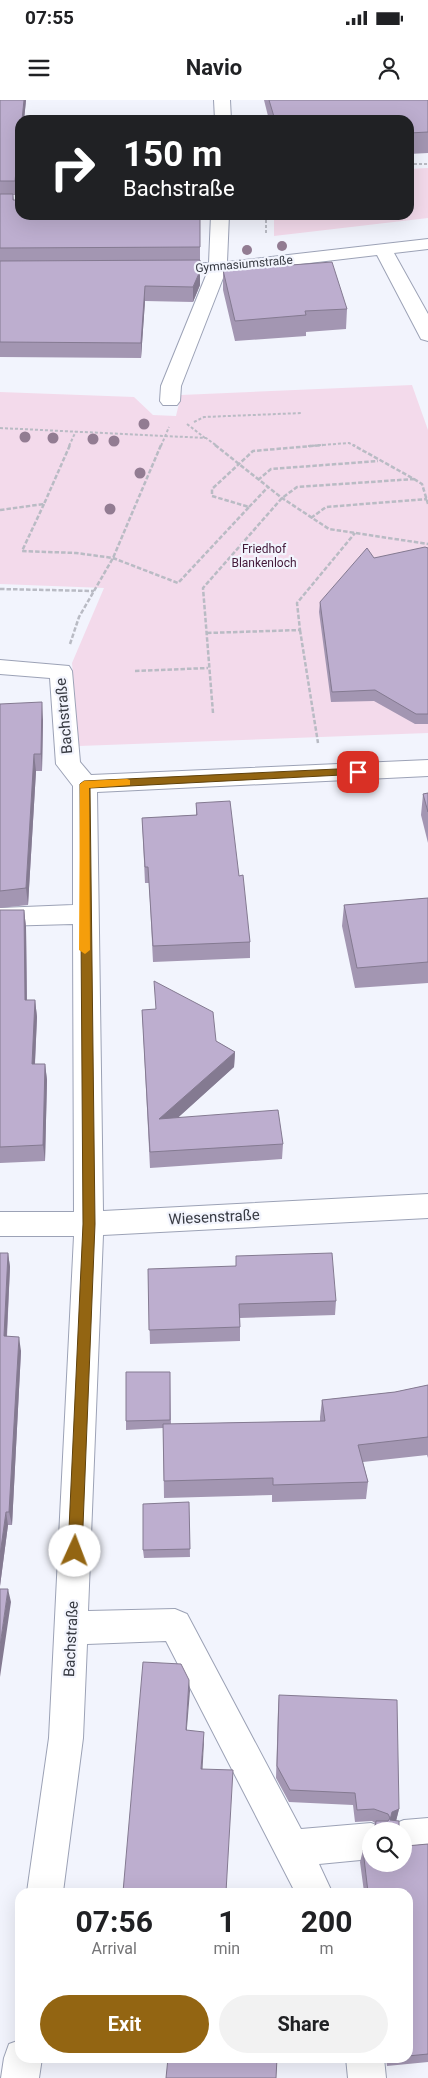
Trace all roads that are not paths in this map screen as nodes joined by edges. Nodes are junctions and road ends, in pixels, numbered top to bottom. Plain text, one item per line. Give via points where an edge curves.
1 (222, 100) edge
2 (223, 115) edge
3 (220, 220) edge
4 (428, 244) edge
5 (383, 250) junction
6 (140, 268) edge
7 (218, 268) junction
8 (428, 336) edge
9 (170, 401) road end
10 (0, 667) edge
11 (428, 768) edge
12 (84, 784) junction
13 (84, 914) junction
14 (0, 917) edge
15 (428, 1206) edge
16 (0, 1224) edge
17 (89, 1224) junction
18 (71, 1628) junction
19 (428, 1836) edge
20 (412, 1837) edge
21 (362, 1842) edge
22 (290, 1848) junction
23 (46, 1888) edge
24 (312, 1888) edge
25 (22, 2063) edge
26 (366, 2063) edge
27 (20, 2078) edge
28 (367, 2078) edge

1 - 2 street
3 - 7 street
4 - 5 street, Gymnasiumstraße
5 - 7 street, Gymnasiumstraße
5 - 8 street
6 - 7 street, Gymnasiumstraße
7 - 9 street via 171,386
10 - 12 street, Bachstraße via 62,671 68,764
11 - 12 street
12 - 13 street, Bachstraße
13 - 14 street
13 - 17 street, Bachstraße
15 - 17 street, Wiesenstraße
16 - 17 street, Wiesenstraße
17 - 18 street, Bachstraße
18 - 22 street via 175,1625
18 - 23 street, Bachstraße via 66,1738
19 - 20 street
21 - 22 street
22 - 24 street
25 - 27 street
26 - 28 street

